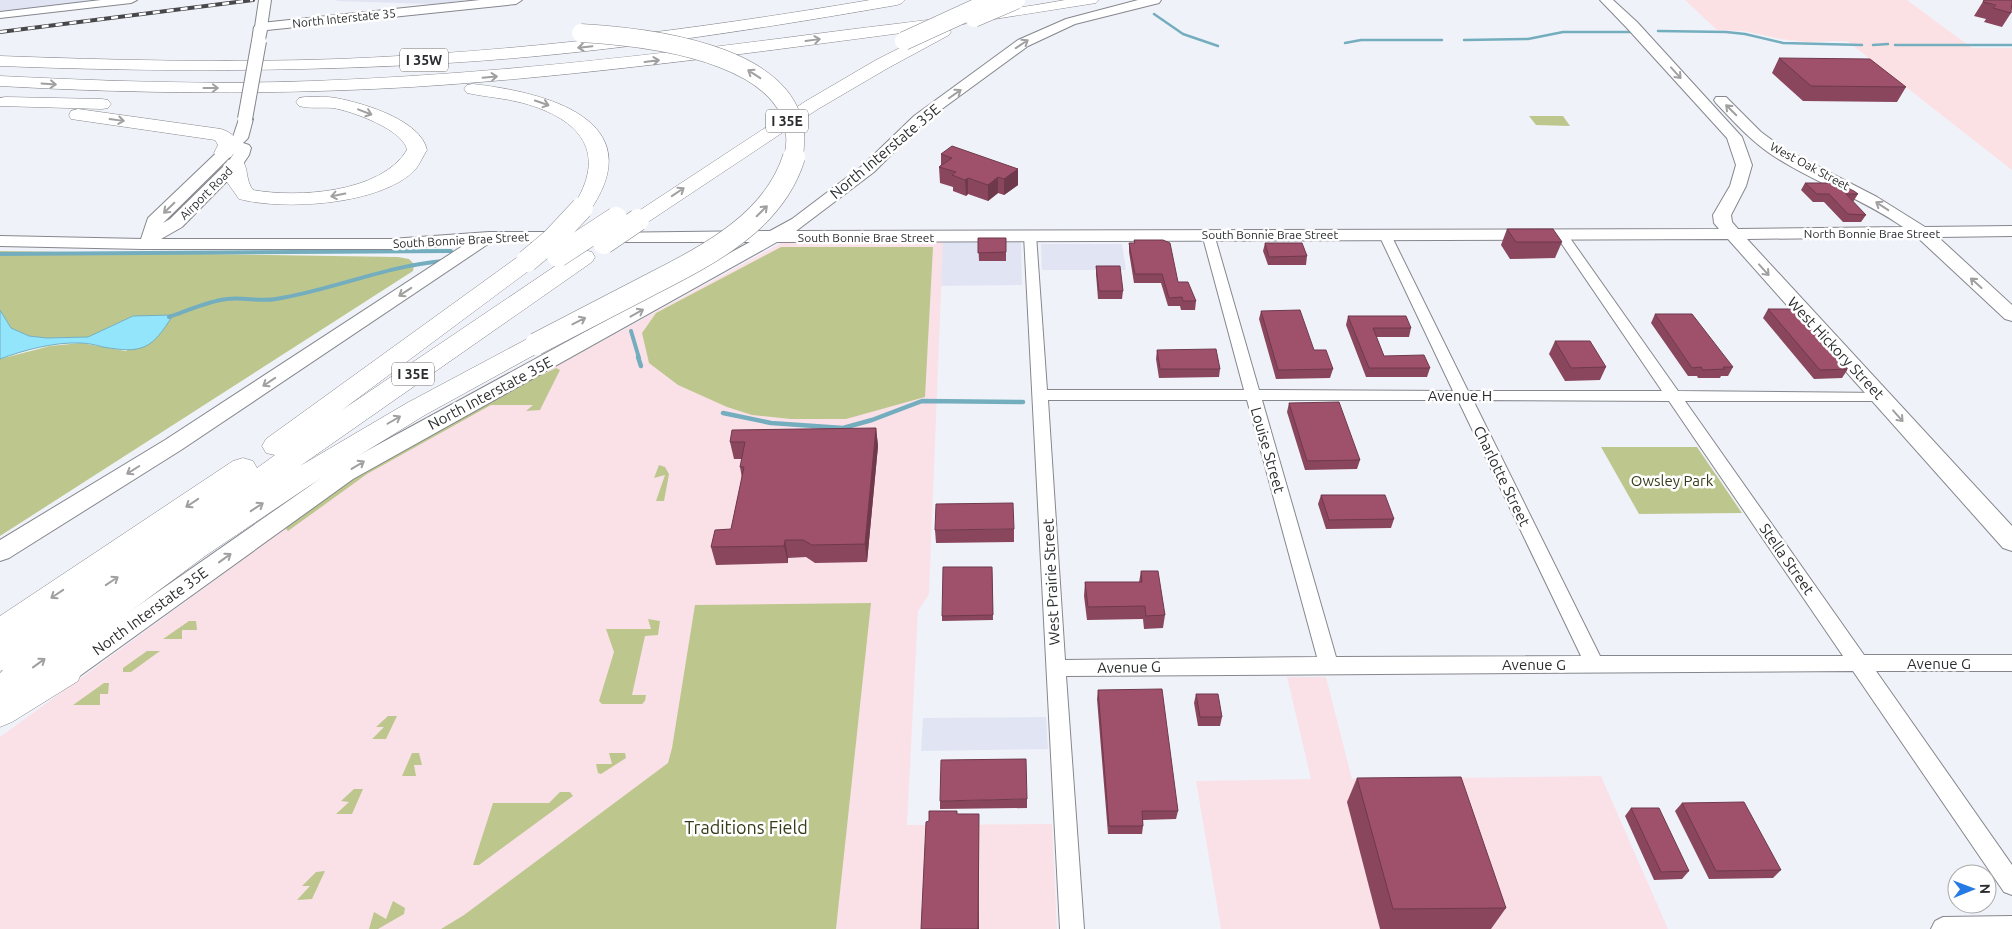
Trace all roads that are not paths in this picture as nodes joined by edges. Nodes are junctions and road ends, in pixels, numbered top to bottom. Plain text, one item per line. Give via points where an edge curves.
1 (131, 0) edge
2 (265, 0) edge
3 (516, 0) edge
4 (877, 0) edge
5 (897, 0) edge
6 (1016, 0) edge
7 (1091, 0) edge
8 (1155, 0) edge
9 (1606, 0) edge
10 (1622, 0) edge
11 (992, 1) edge
12 (0, 15) edge
13 (738, 28) junction
14 (261, 29) junction
15 (552, 33) dead end
16 (452, 42) dead end
17 (0, 61) edge
18 (108, 66) junction
19 (0, 81) edge
20 (302, 87) junction
21 (3, 101) edge
22 (1734, 137) junction
23 (1760, 140) junction
24 (229, 158) junction
25 (818, 206) junction
26 (2012, 231) edge
27 (1922, 233) junction
28 (1208, 234) junction
29 (1385, 234) junction
30 (1561, 234) junction
31 (1742, 234) junction
32 (1030, 235) junction
33 (490, 236) junction
34 (776, 237) junction
35 (843, 237) junction
36 (147, 240) junction
37 (0, 241) edge
38 (391, 244) junction
39 (429, 276) junction
40 (2012, 315) edge
41 (1039, 395) junction
42 (1252, 395) junction
43 (1463, 396) junction
44 (1674, 396) junction
45 (1880, 396) junction
46 (342, 428) dead end
47 (284, 452) junction
48 (2012, 542) edge
49 (0, 552) edge
50 (0, 632) edge
51 (0, 658) edge
52 (1860, 662) junction
53 (1594, 664) junction
54 (2012, 664) edge
55 (1329, 665) junction
56 (1056, 668) junction
57 (66, 671) junction
58 (0, 691) edge
59 (0, 712) edge
60 (0, 718) edge
61 (2012, 884) edge
62 (2012, 928) edge
63 (1072, 929) edge
64 (1943, 929) edge

1 - 12 street
2 - 14 street, Airport Road
3 - 14 main road, North Interstate 35
4 - 13 highway
5 - 13 highway, I 35W
47 -> 6 highway, I 35E, bridge via 812,105 943,32
20 -> 7 highway, I 35W via 463,79 640,62
25 -> 8 main road, North Interstate 35E via 868,169 919,119 1023,43 1047,30 1098,13
9 -> 22 main road
23 -> 10 main road, West Oak Street
11 - 47 highway, I 35E, bridge via 904,41 752,128 558,256
13 -> 18 highway, I 35W via 584,47 442,59 275,67
14 - 24 main road, Airport Road, bridge via 245,118 240,138
58 -> 15 highway, bridge via 248,513 356,442 462,381 715,249 746,227 766,207 784,181 796,152 796,130 789,109 767,84 748,70 718,56 668,42 631,36
16 - 18 highway via 346,56
17 - 18 highway, I 35W
19 -> 20 highway, I 35W via 108,87
20 -> 47 highway, bridge via 469,89 511,94 546,104 569,115 590,136 597,149 599,170 598,180 582,208 552,240
21 -> 24 highway via 221,136 227,140
21 -> 24 highway via 62,104 336,103 406,131 417,144 408,163 391,176 350,192 316,198 267,198 246,194 237,182
22 - 23 main road
22 - 31 main road, West Hickory Street via 1744,165 1731,202
27 -> 23 main road, West Oak Street via 1873,200
24 - 36 main road, Airport Road via 176,223
25 - 34 main road, North Interstate 35E
25 - 35 main road via 817,226 824,232
26 - 27 main road, North Bonnie Brae Street
27 - 31 main road, North Bonnie Brae Street
40 -> 27 main road, West Oak Street
28 - 29 main road, South Bonnie Brae Street
28 - 32 main road, South Bonnie Brae Street
28 - 42 street, Louise Street
29 - 30 main road, South Bonnie Brae Street
29 - 43 street, Charlotte Street
30 - 31 main road, South Bonnie Brae Street
30 - 44 street, Stella Street
31 -> 45 main road, West Hickory Street
32 - 35 main road, South Bonnie Brae Street
32 - 41 street, West Prairie Street
33 - 34 main road, South Bonnie Brae Street
33 - 38 main road, South Bonnie Brae Street
33 - 39 main road
34 - 35 main road, South Bonnie Brae Street
57 -> 34 main road, North Interstate 35E via 345,473
36 - 37 street, South Bonnie Brae Street
36 - 38 main road, South Bonnie Brae Street
38 - 39 main road via 428,255 432,260
39 -> 49 main road via 173,446
41 - 42 street, Avenue H
41 - 56 street, West Prairie Street
42 - 43 street, Avenue H
42 - 55 street, Louise Street
43 - 44 street, Avenue H
43 - 53 street, Charlotte Street
44 - 45 street, Avenue H
44 - 52 street, Stella Street
45 -> 48 main road, West Hickory Street
46 - 47 highway
47 -> 50 highway, I 35E
51 -> 47 highway, I 35E
52 - 53 street, Avenue G
52 - 54 street, Avenue G
52 - 61 street, Stella Street
53 - 55 street, Avenue G
55 - 56 street, Avenue G
56 - 63 street, West Prairie Street
57 - 59 highway
57 - 60 main road, North Interstate 35E
62 - 64 street

